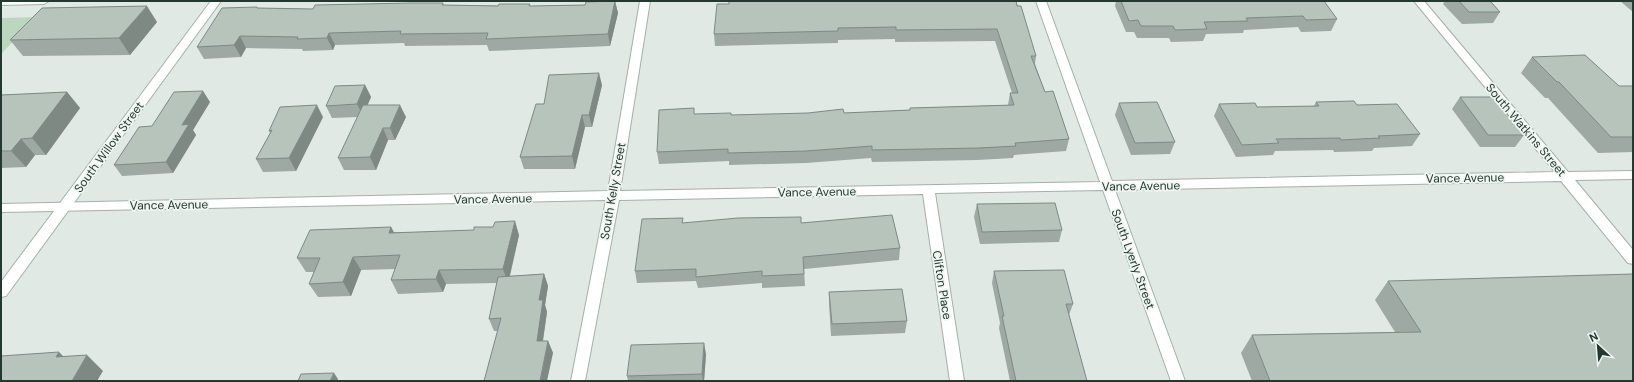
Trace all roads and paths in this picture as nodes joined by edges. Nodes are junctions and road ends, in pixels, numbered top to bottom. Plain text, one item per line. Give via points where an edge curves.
1 (44, 1) edge
2 (216, 1) edge
3 (645, 1) edge
4 (1041, 1) edge
5 (1419, 1) edge
6 (1, 2) edge
7 (1633, 175) edge
8 (1565, 176) junction
9 (1106, 187) junction
10 (928, 189) junction
11 (612, 197) junction
12 (64, 207) junction
13 (1, 208) edge
14 (1633, 259) edge
15 (1, 292) edge
16 (578, 381) edge
17 (957, 381) edge
18 (1178, 381) edge

1 - 6 street
2 - 12 street, South Willow Street
3 - 11 street, South Kelly Street
4 - 9 street, South Lyerly Street
5 - 8 street, South Watkins Street
7 - 8 street, Vance Avenue
8 - 9 street, Vance Avenue
8 - 14 street, South Watkins Street
9 - 10 street, Vance Avenue
9 - 18 street, South Lyerly Street
10 - 11 street, Vance Avenue
10 - 17 street, Clifton Place
11 - 12 street, Vance Avenue
11 - 16 street, South Kelly Street
12 - 13 street, Vance Avenue
12 - 15 street, South Willow Street

